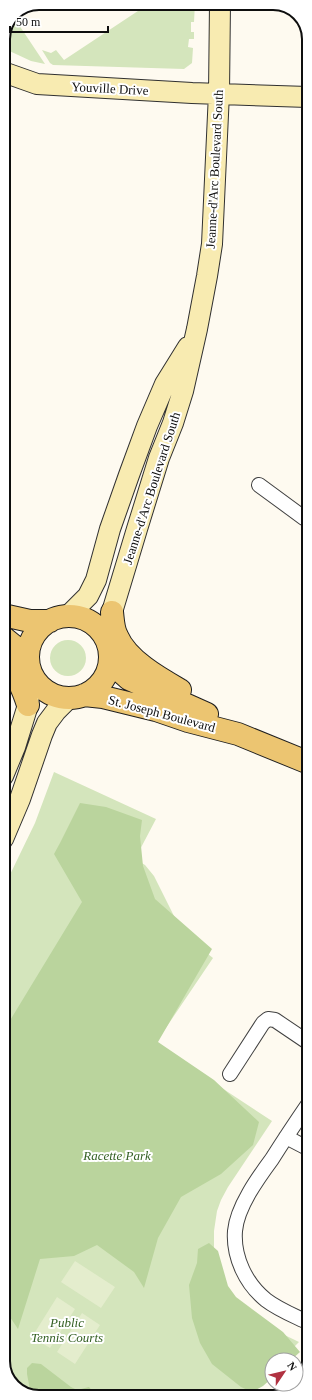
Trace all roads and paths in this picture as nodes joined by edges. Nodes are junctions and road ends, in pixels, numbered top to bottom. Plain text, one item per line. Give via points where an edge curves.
1 (220, 10) edge
2 (10, 74) edge
3 (219, 93) junction
4 (302, 96) edge
5 (196, 334) junction
6 (259, 485) dead end
7 (302, 517) edge
8 (112, 612) junction
9 (10, 616) edge
10 (59, 618) junction
11 (10, 644) edge
12 (108, 651) junction
13 (30, 667) junction
14 (10, 668) edge
15 (77, 696) junction
16 (28, 705) junction
17 (208, 715) junction
18 (238, 734) junction
19 (10, 759) edge
20 (302, 760) edge
21 (10, 822) edge
22 (302, 1037) edge
23 (230, 1074) dead end
24 (302, 1113) edge
25 (286, 1137) junction
26 (302, 1145) edge
27 (302, 1320) edge

1 - 3 main road, Jeanne-d'Arc Boulevard South
2 - 3 main road, Youville Drive via 37,84
3 - 4 main road, Youville Drive
3 - 5 main road, Jeanne-d'Arc Boulevard South via 212,244
5 - 8 main road, Jeanne-d'Arc Boulevard South via 183,391 159,458
5 - 10 main road, Jeanne-d'Arc Boulevard South via 165,384 147,426 124,488 96,580 88,596
6 - 7 street
8 - 12 main road, Jeanne-d'Arc Boulevard South
8 - 17 main road via 117,638 127,651 141,665 184,692
9 - 10 main road via 30,620
10 - 12 main road via 80,618 91,623 101,632
10 - 13 main road via 40,628 33,637 28,649
11 - 13 main road
12 - 15 main road via 107,671 102,681 94,689
12 - 17 main road, St. Joseph Boulevard via 120,671 129,679
13 - 15 main road via 38,684 46,691 57,696
13 - 16 main road
14 - 16 main road via 21,684
15 - 18 main road, St. Joseph Boulevard via 103,697
15 - 21 main road via 56,711 47,723
16 - 19 main road
17 - 18 main road, St. Joseph Boulevard
18 - 20 main road, St. Joseph Boulevard
22 - 23 street via 275,1020 268,1019
24 - 25 street
25 - 26 street
25 - 27 street via 249,1192 238,1217 235,1242 242,1269 253,1288 284,1311

